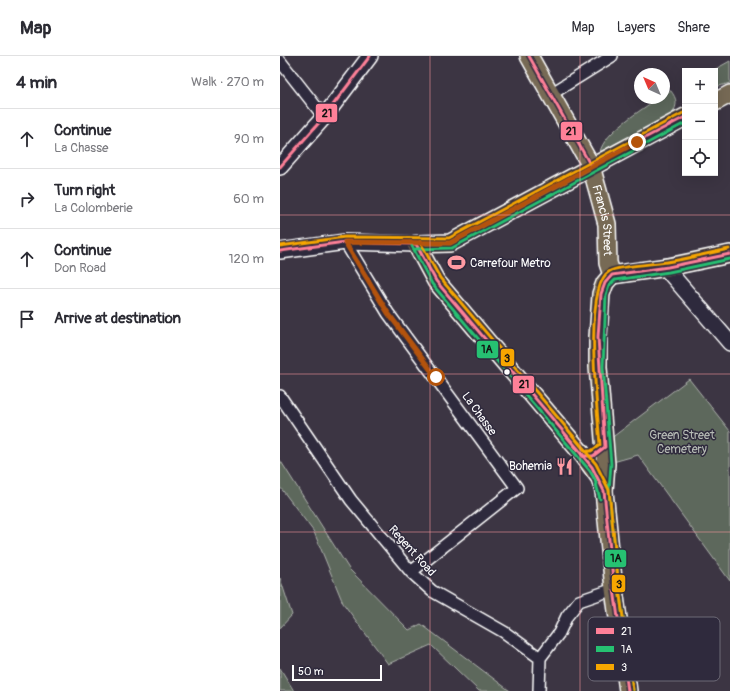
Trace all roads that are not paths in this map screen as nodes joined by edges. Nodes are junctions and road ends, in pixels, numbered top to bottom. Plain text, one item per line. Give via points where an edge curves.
1 (370, 56) edge
2 (529, 56) edge
3 (612, 56) edge
4 (280, 61) edge
5 (551, 94) junction
6 (730, 94) edge
7 (718, 100) edge
8 (324, 117) junction
9 (682, 119) edge
10 (591, 166) junction
11 (280, 167) edge
12 (345, 242) junction
13 (416, 244) junction
14 (280, 251) edge
15 (730, 254) edge
16 (668, 267) junction
17 (612, 274) junction
18 (730, 343) edge
19 (280, 396) edge
20 (606, 447) junction
21 (584, 456) junction
22 (604, 490) junction
23 (410, 572) junction
24 (614, 589) junction
25 (618, 617) edge
26 (540, 658) junction
27 (627, 681) edge
28 (539, 691) edge
29 (628, 691) edge

1 - 8 main road
2 - 5 main road, Francis Street
3 - 5 street
4 - 8 street
5 - 10 main road, Francis Street
6 - 7 main road
8 - 11 main road
9 - 10 main road
10 - 13 main road via 450,243
10 - 17 main road, Francis Street via 607,224 608,263
12 - 13 main road
12 - 14 main road
12 - 23 street, La Chasse via 388,313 517,488
13 - 21 main road via 436,281
15 - 16 main road
16 - 17 main road
16 - 18 main road
17 - 20 main road via 605,282 602,294 598,337
19 - 23 street, Regent Road via 351,500
20 - 21 main road via 593,456
20 - 22 main road
21 - 22 main road via 600,478
22 - 24 main road
23 - 26 street, Regent Road via 432,591 504,632
24 - 25 main road
24 - 26 street via 580,602 567,616 559,633
26 - 28 street
27 - 29 main road

